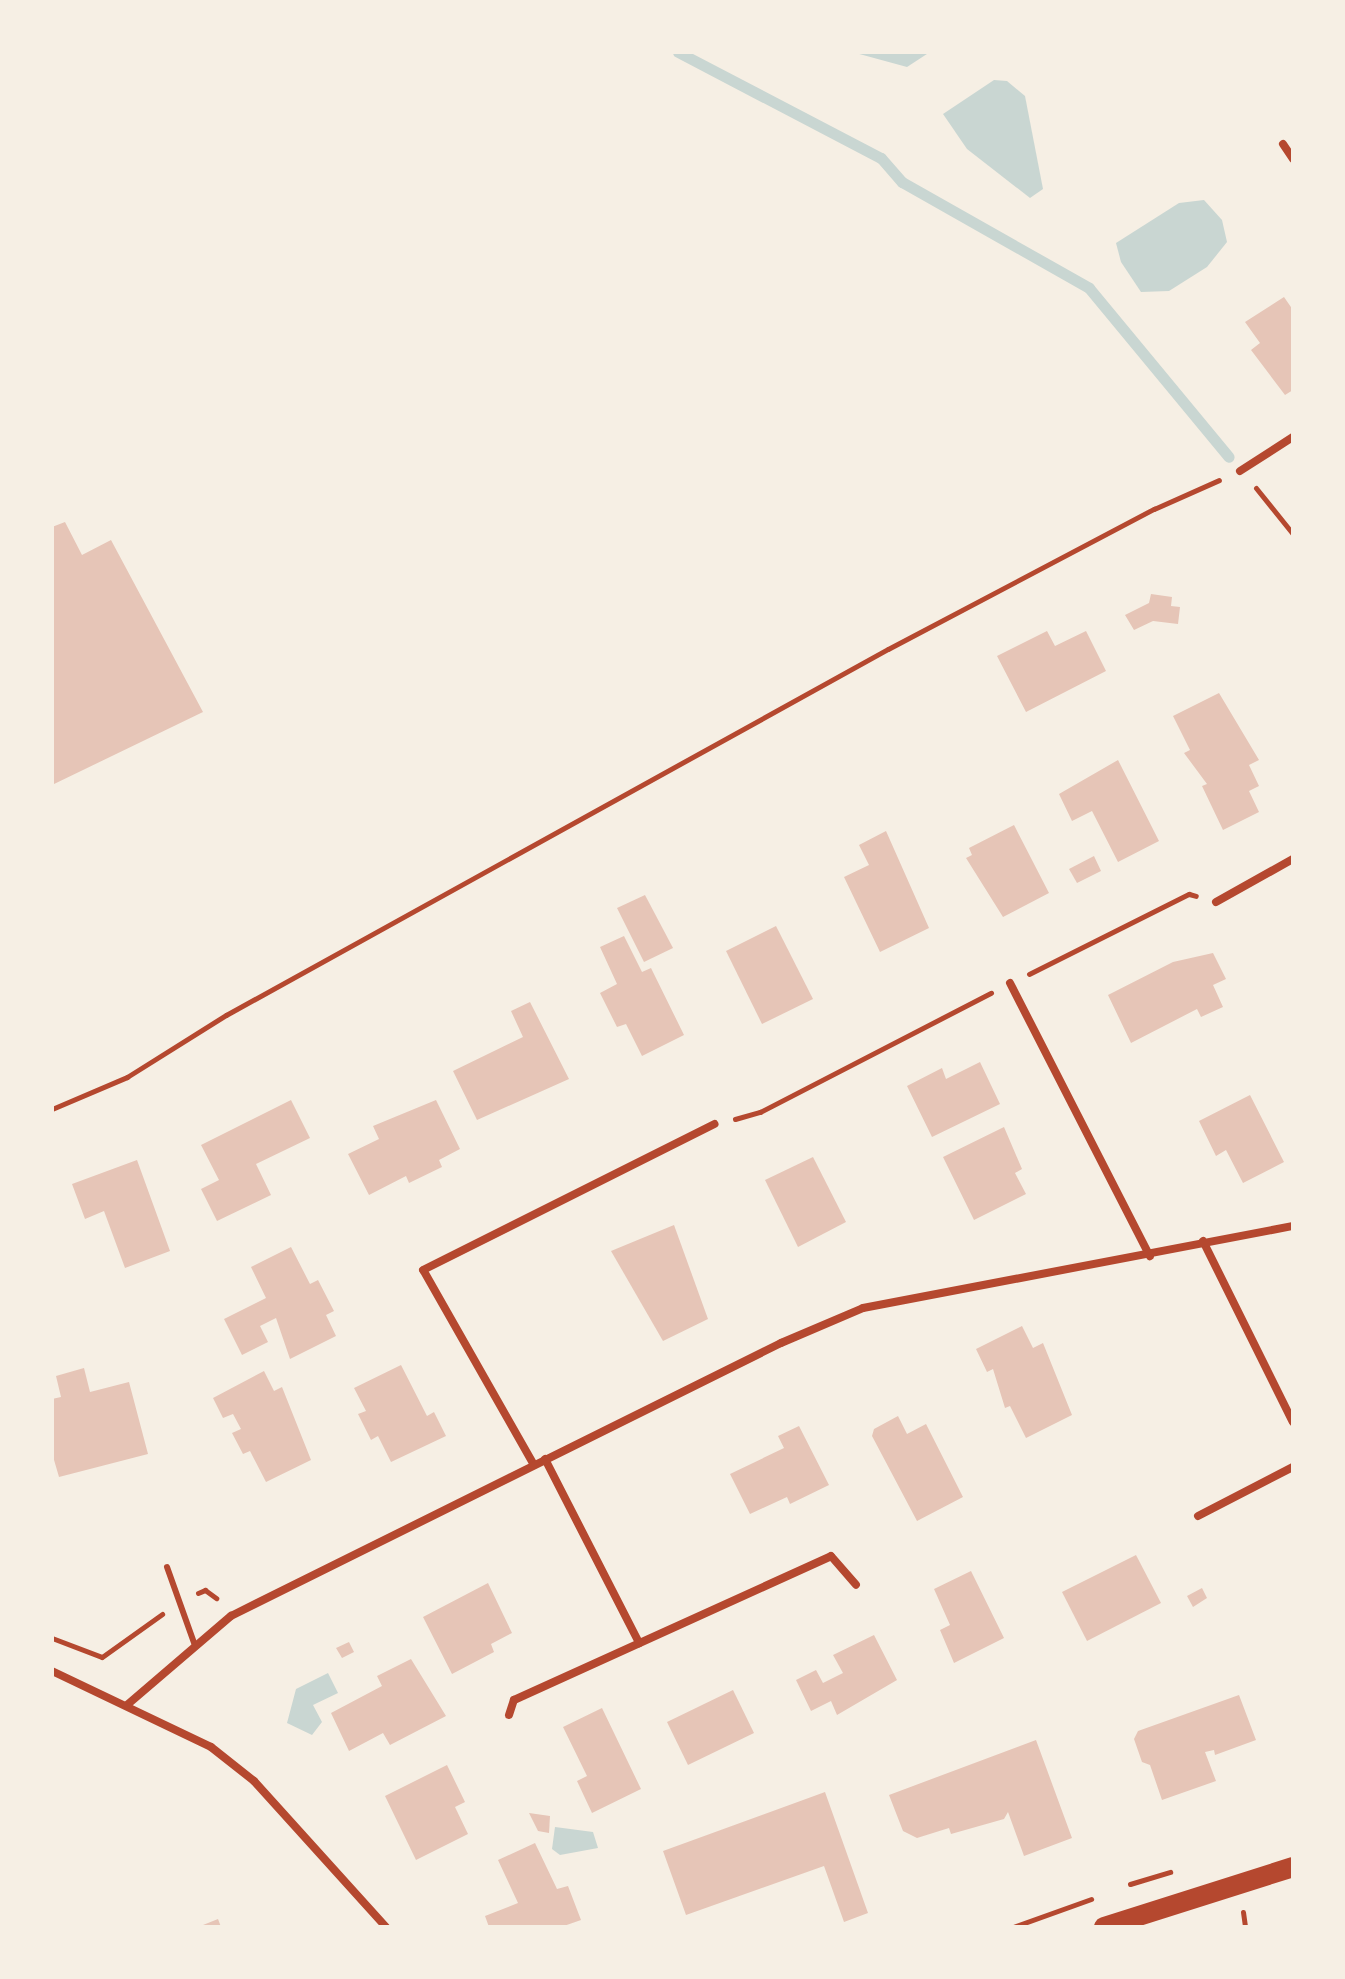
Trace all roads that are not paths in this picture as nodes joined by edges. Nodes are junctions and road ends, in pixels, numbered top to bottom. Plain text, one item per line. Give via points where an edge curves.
1 (1283, 144) dead end
2 (1293, 159) edge
3 (1293, 437) edge
4 (1240, 471) road end
5 (1293, 859) edge
6 (1216, 902) road end
7 (1010, 983) road end
8 (715, 1124) road end
9 (1293, 1226) edge
10 (1203, 1241) junction
11 (1150, 1256) junction
12 (1293, 1422) edge
13 (545, 1459) junction
14 (534, 1465) junction
15 (1293, 1467) edge
16 (1198, 1516) dead end
17 (167, 1567) dead end
18 (856, 1585) dead end
19 (194, 1643) junction
20 (639, 1643) junction
21 (52, 1671) edge
22 (127, 1705) junction
23 (509, 1715) dead end
24 (1293, 1867) edge
25 (386, 1927) edge
26 (1104, 1927) edge

1 - 2 street
3 - 4 street
5 - 6 street
7 - 11 street
8 - 14 street via 423,1270
9 - 10 street
10 - 11 street
10 - 12 street
11 - 13 street via 863,1308
13 - 14 street
13 - 20 street
14 - 19 street via 236,1614
15 - 16 street
17 - 19 lane
18 - 20 street via 831,1556
19 - 22 street
20 - 23 street via 514,1700
21 - 22 street
22 - 25 street via 211,1747 254,1781
24 - 26 main road

